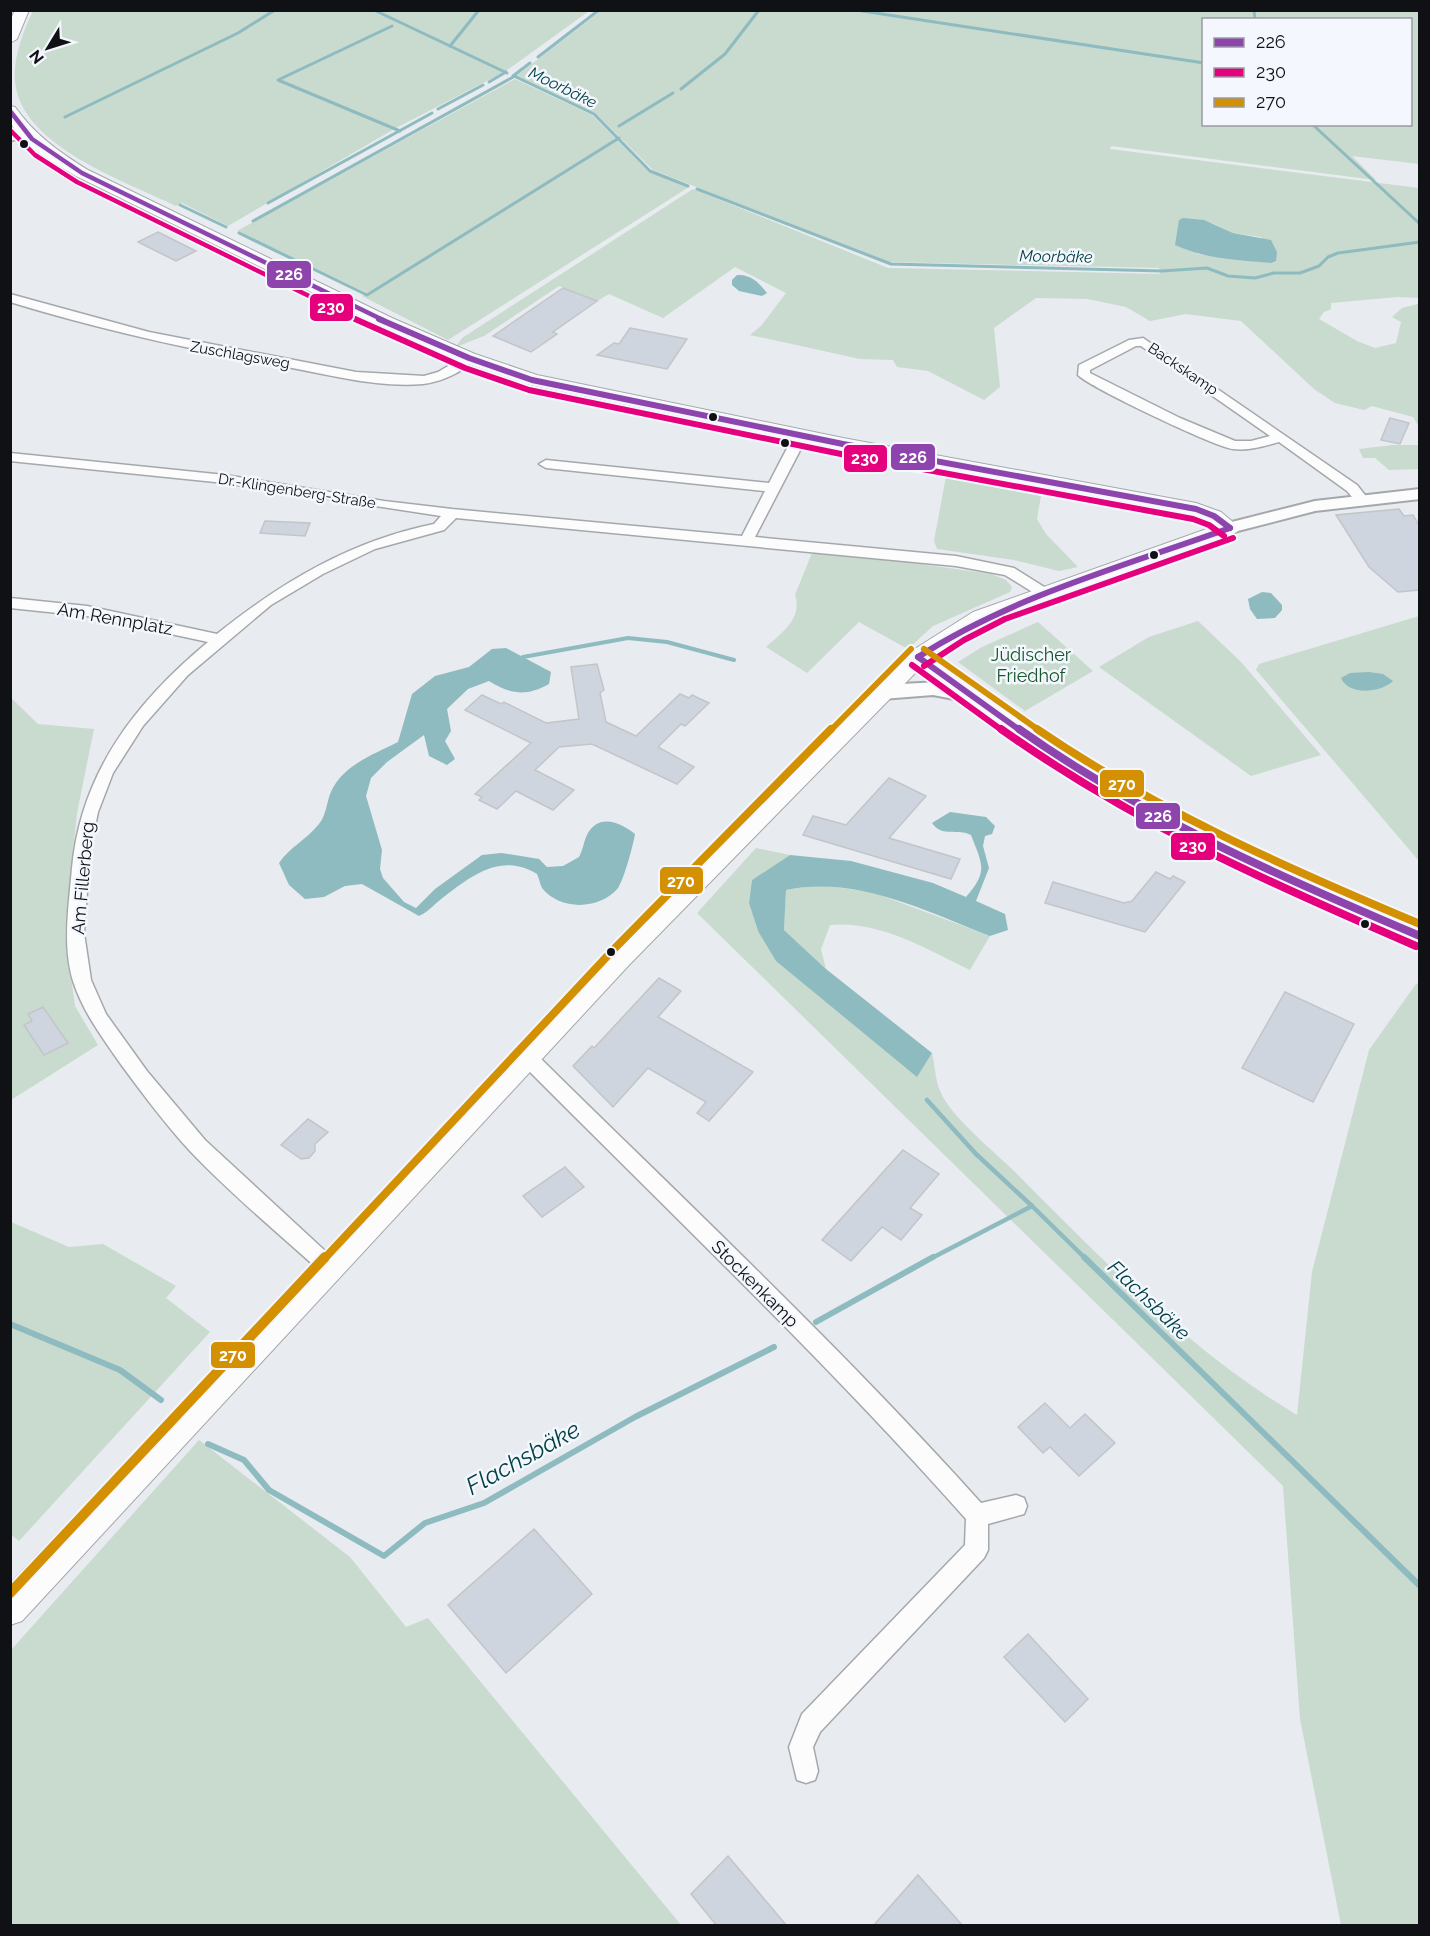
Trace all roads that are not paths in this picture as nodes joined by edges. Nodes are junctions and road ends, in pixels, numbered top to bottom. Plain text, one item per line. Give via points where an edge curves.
1 (17, 15) edge
2 (10, 39) edge
3 (10, 110) edge
4 (27, 134) junction
5 (10, 138) edge
6 (10, 298) edge
7 (469, 358) junction
8 (801, 435) junction
9 (1281, 437) junction
10 (10, 457) edge
11 (546, 464) dead end
12 (772, 488) junction
13 (1419, 494) edge
14 (1362, 500) junction
15 (452, 513) junction
16 (1230, 528) junction
17 (746, 542) junction
18 (1044, 593) junction
19 (10, 603) edge
20 (218, 640) junction
21 (918, 657) junction
22 (882, 692) junction
23 (983, 703) junction
24 (1419, 936) edge
25 (527, 1058) junction
26 (328, 1266) junction
27 (1016, 1506) dead end
28 (977, 1515) junction
29 (10, 1609) edge
30 (806, 1771) dead end

1 - 2 main road
3 - 4 main road
4 - 5 street
4 - 7 main road via 48,153 82,173 386,322
6 - 7 street, Zuschlagsweg via 191,347 364,376 424,380
7 - 8 main road via 555,386
8 - 12 street
8 - 16 main road via 1196,509
9 - 9 street, Backskamp via 1233,445 1078,378 1090,364 1143,342
9 - 14 street, Backskamp via 1352,488
10 - 15 street, Dr.-Klingenberg-Straße via 225,479
11 - 12 street
12 - 17 street
13 - 14 street
14 - 16 street via 1285,512
15 - 17 street, Dr.-Klingenberg-Straße
15 - 20 street, Am Fillerberg via 439,528 370,546 318,571 266,602
16 - 18 main road
17 - 18 street, Dr.-Klingenberg-Straße via 956,561 1009,571
18 - 21 main road via 960,628
19 - 20 street, Am Rennplatz via 87,611
20 - 26 street, Am Fillerberg via 171,682 137,722 97,791 82,851 75,933 82,980 98,1018 198,1146
21 - 22 main road
21 - 23 street
22 - 23 street via 916,687 949,689
22 - 25 main road
23 - 24 street via 1134,803 1267,870
25 - 26 main road
25 - 28 street, Stockenkamp via 778,1307
26 - 29 main road
27 - 28 street
28 - 30 street via 976,1550 811,1723 801,1747

